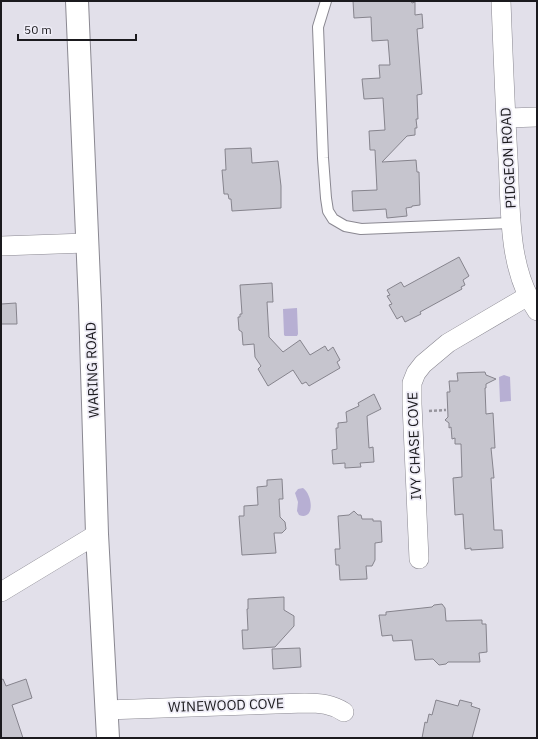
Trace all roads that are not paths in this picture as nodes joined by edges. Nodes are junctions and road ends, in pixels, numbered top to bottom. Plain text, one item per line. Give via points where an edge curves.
1 (77, 1) edge
2 (326, 1) edge
3 (501, 1) edge
4 (537, 116) edge
5 (506, 118) junction
6 (512, 222) junction
7 (86, 243) junction
8 (1, 246) edge
9 (532, 304) edge
10 (97, 534) junction
11 (419, 559) dead end
12 (1, 592) edge
13 (106, 710) junction
14 (344, 712) dead end
15 (108, 738) edge

1 - 7 main road, WARING ROAD
2 - 6 lane via 318,27 322,158 328,211 334,219 345,226 360,229
3 - 5 street, PIDGEON ROAD
4 - 5 street
5 - 6 street, PIDGEON ROAD
6 - 9 street, PIDGEON ROAD via 515,256 522,284
7 - 8 street
7 - 10 main road, WARING ROAD
9 - 11 street, IVY CHASE COVE via 448,343 416,373 412,383 412,404
10 - 12 street
10 - 13 main road, WARING ROAD
13 - 14 street, WINEWOOD COVE via 305,703 323,704
13 - 15 main road, WARING ROAD

